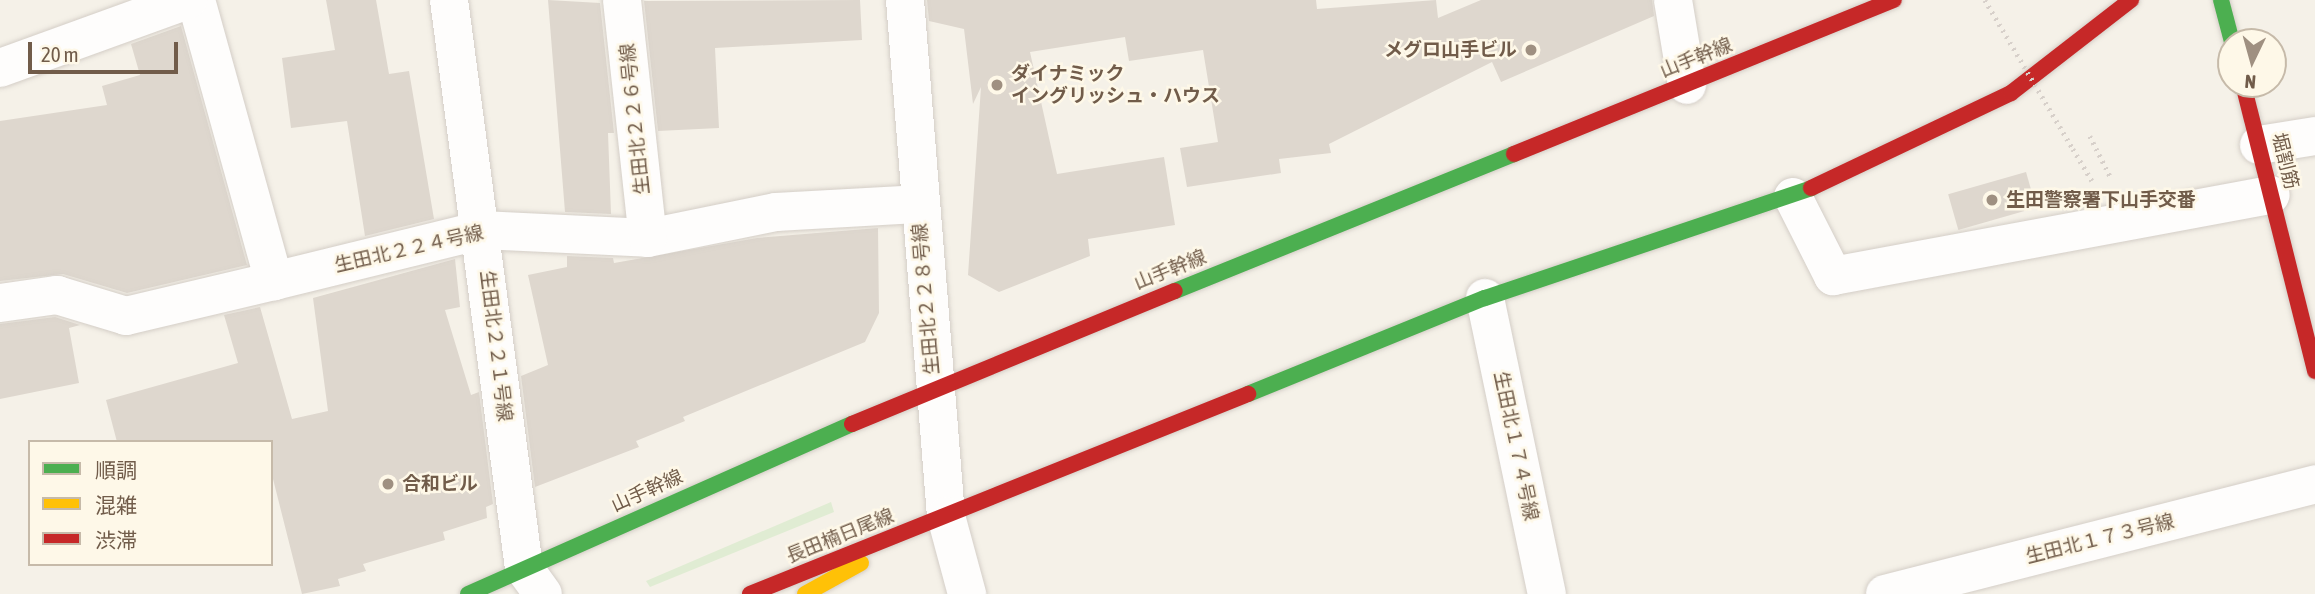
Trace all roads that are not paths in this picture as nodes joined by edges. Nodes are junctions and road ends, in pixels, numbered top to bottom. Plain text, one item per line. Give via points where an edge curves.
1 (188, 0) edge
2 (196, 0) edge
3 (449, 0) edge
4 (622, 0) edge
5 (905, 0) edge
6 (1672, 0) edge
7 (1894, 0) edge
8 (2131, 0) edge
9 (2221, 0) edge
10 (2228, 28) edge
11 (0, 68) edge
12 (1687, 85) junction
13 (2247, 98) edge
14 (2315, 136) edge
15 (2259, 145) junction
16 (2271, 195) junction
17 (1793, 197) junction
18 (917, 204) junction
19 (481, 230) junction
20 (648, 238) junction
21 (274, 281) junction
22 (1485, 298) junction
23 (0, 303) edge
24 (2315, 371) edge
25 (934, 388) junction
26 (2315, 484) edge
27 (946, 516) junction
28 (534, 581) edge
29 (468, 594) edge
30 (750, 594) edge
31 (805, 594) edge
32 (832, 594) edge
33 (967, 594) edge
34 (1547, 594) edge
35 (1885, 594) edge

1 - 11 street
2 - 21 street
3 - 19 street, 生田北２２１号線
4 - 20 street, 生田北２２６号線
5 - 18 street, 生田北２２８号線
6 - 12 street
7 - 12 main road, 山手幹線
8 - 17 main road via 2011,93
9 - 10 main road
12 - 25 main road, 山手幹線
13 - 15 main road, 堀割筋
14 - 15 street
15 - 16 main road, 堀割筋
16 - 17 street via 1833,276
16 - 24 main road, 堀割筋
17 - 22 main road
18 - 20 street, 生田北２２４号線 via 776,212
18 - 25 street, 生田北２２８号線
19 - 20 street, 生田北２２４号線
19 - 21 street, 生田北２２４号線
19 - 28 street, 生田北２２１号線
21 - 23 street, 生田北２２４号線 via 126,316 57,295
22 - 27 main road
22 - 34 street, 生田北１７４号線
25 - 27 street, 生田北２２８号線
25 - 28 main road, 山手幹線
26 - 35 street, 生田北１７３号線
27 - 30 main road, 長田楠日尾線
27 - 31 main road
27 - 32 street
27 - 33 street, 生田北２２８号線
28 - 29 main road, 山手幹線

